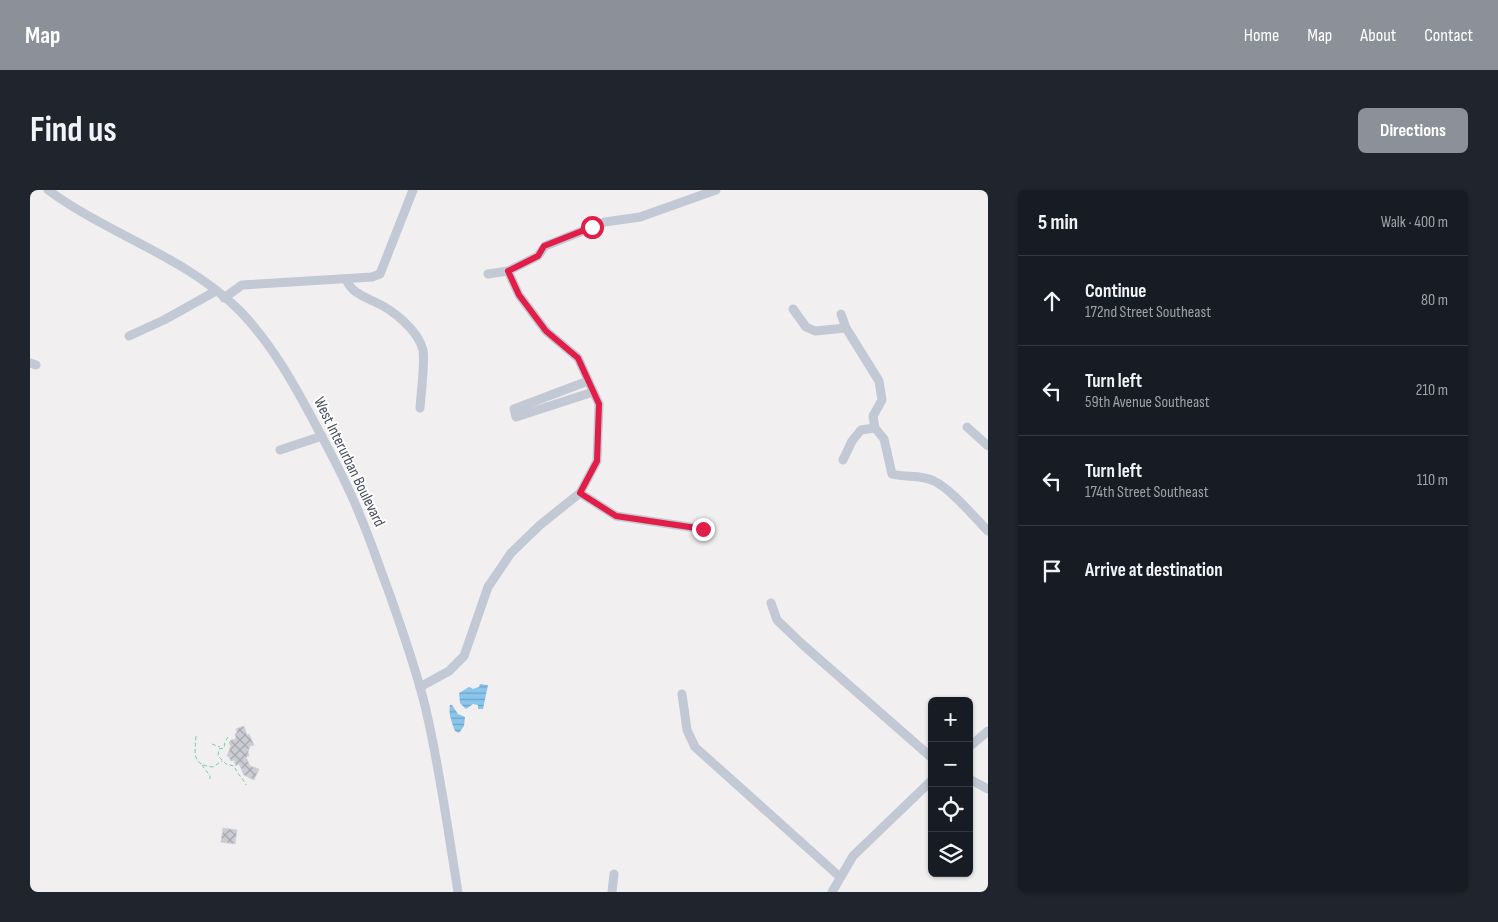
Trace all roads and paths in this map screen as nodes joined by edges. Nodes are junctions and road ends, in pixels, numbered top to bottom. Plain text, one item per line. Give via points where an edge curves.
1 (48, 190) edge
2 (413, 190) edge
3 (716, 190) edge
4 (508, 271) junction
5 (488, 274) dead end
6 (346, 279) junction
7 (216, 291) junction
8 (224, 298) junction
9 (793, 309) dead end
10 (841, 314) dead end
11 (846, 328) junction
12 (129, 336) dead end
13 (588, 381) junction
14 (593, 392) junction
15 (420, 408) dead end
16 (967, 427) dead end
17 (875, 428) junction
18 (322, 436) junction
19 (988, 446) edge
20 (280, 450) dead end
21 (842, 460) dead end
22 (580, 493) junction
23 (703, 529) dead end
24 (988, 531) edge
25 (771, 603) dead end
26 (420, 687) junction
27 (682, 694) dead end
28 (988, 731) edge
29 (196, 736) dead end
30 (228, 737) dead end
31 (212, 744) dead end
32 (973, 744) edge
33 (221, 748) junction
34 (928, 754) edge
35 (222, 761) junction
36 (201, 764) junction
37 (210, 779) dead end
38 (973, 782) edge
39 (928, 784) edge
40 (246, 785) dead end
41 (988, 789) edge
42 (614, 874) dead end
43 (840, 877) junction
44 (458, 892) edge
45 (612, 892) edge
46 (832, 892) edge

1 - 7 street, West Interurban Boulevard via 94,219 162,254
2 - 6 street via 380,274
3 - 4 street via 640,217 605,222 544,246 538,256
4 - 5 street
4 - 13 street via 519,295 546,331 578,358
6 - 8 street via 242,285
6 - 15 street via 350,288 403,320 419,340 423,352
7 - 8 street, West Interurban Boulevard
7 - 12 street
8 - 18 street, West Interurban Boulevard via 262,336
9 - 11 street via 806,327 815,331
10 - 11 street
11 - 17 street via 879,381 882,400 873,416
13 - 14 street
13 - 14 street via 514,409 516,417
14 - 22 street via 599,404 597,461
16 - 19 street
17 - 21 street via 861,430
17 - 24 street via 884,439 892,474 920,476 935,481
18 - 20 street
18 - 26 street, West Interurban Boulevard via 361,518 408,644
22 - 23 street via 616,516
22 - 26 street via 511,552 488,587 464,656 449,671
25 - 34 street via 777,620 789,632
26 - 44 street, West Interurban Boulevard via 434,748
27 - 43 street via 687,730 695,747
28 - 32 street
29 - 36 path via 194,753
30 - 33 path via 224,748
31 - 33 path
33 - 35 path via 218,756
35 - 36 path via 213,767
35 - 40 path via 234,766
36 - 37 path
38 - 41 street
39 - 43 street via 853,856
42 - 45 street
43 - 46 street

